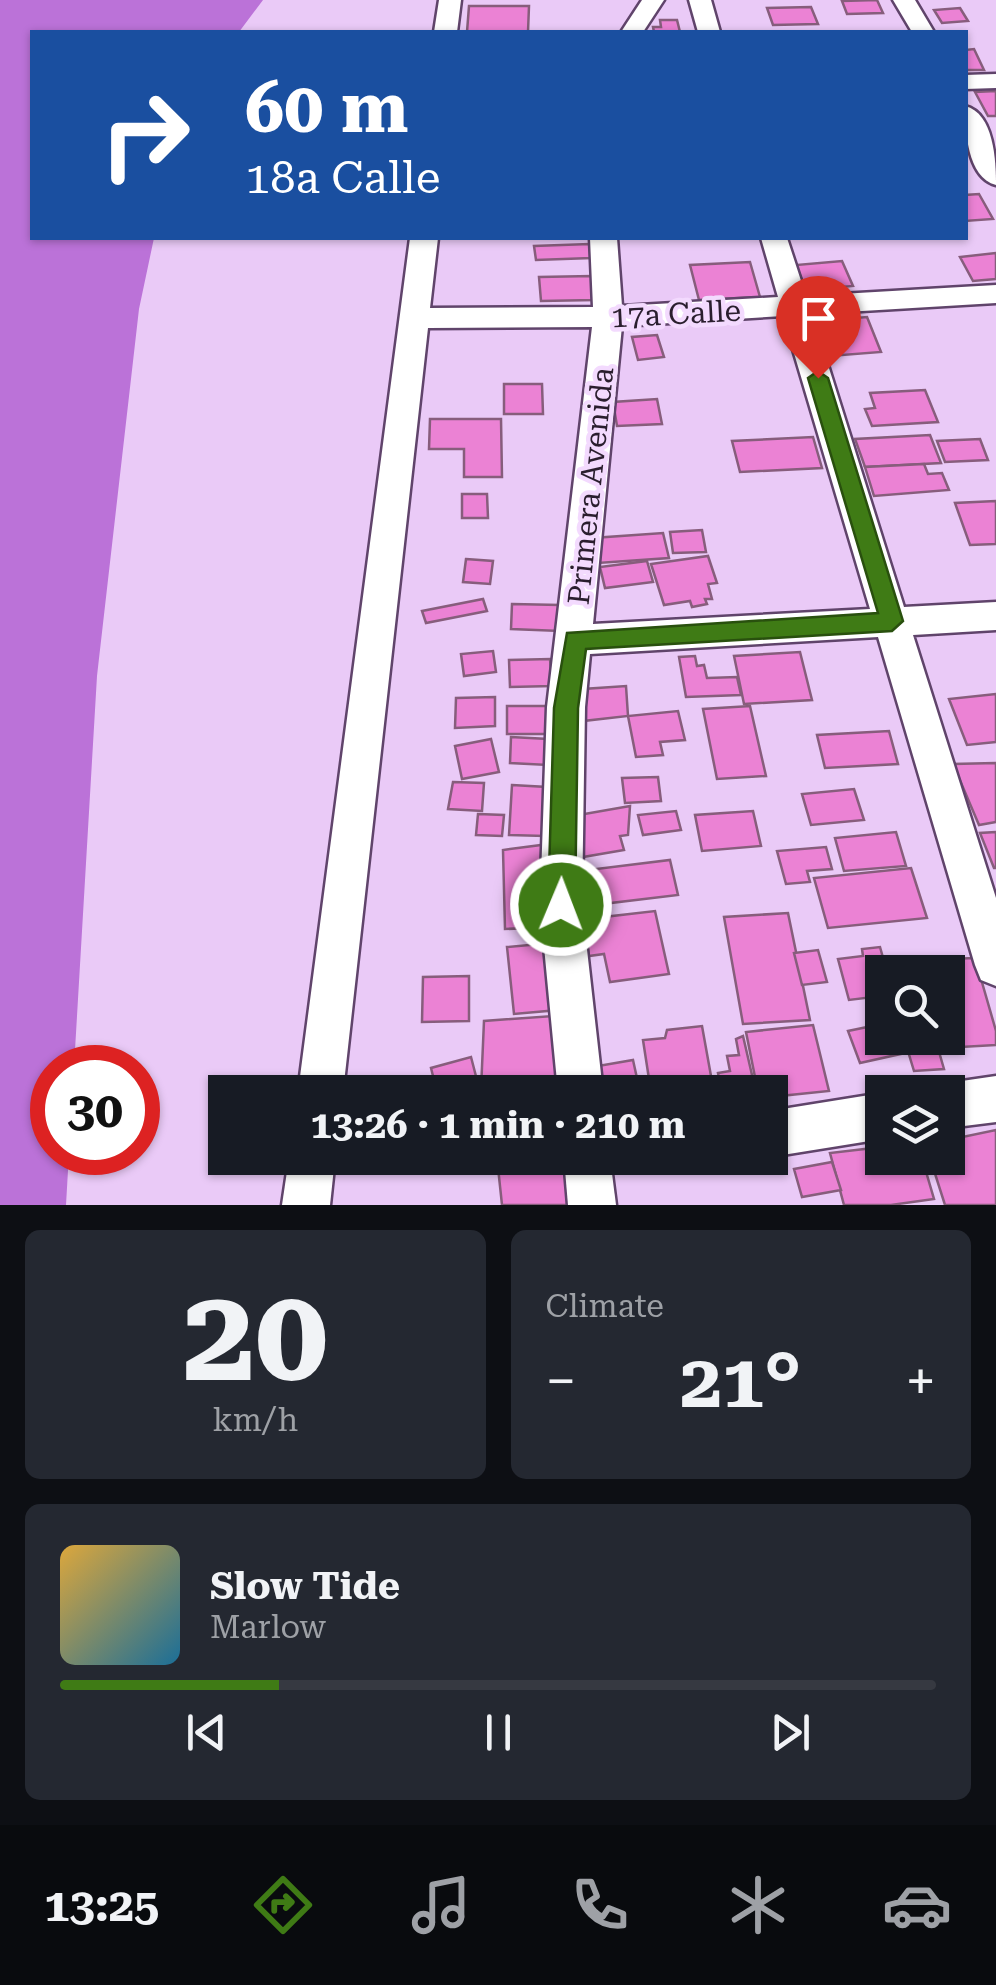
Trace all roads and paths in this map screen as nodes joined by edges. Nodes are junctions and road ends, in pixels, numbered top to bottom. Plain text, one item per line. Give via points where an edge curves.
1 (450, 0) edge
2 (653, 0) edge
3 (700, 0) edge
4 (904, 0) edge
5 (446, 30) edge
6 (633, 30) edge
7 (709, 30) edge
8 (921, 30) edge
9 (996, 81) edge
10 (968, 82) edge
11 (968, 119) edge
12 (996, 177) edge
13 (424, 240) edge
14 (602, 240) edge
15 (775, 240) edge
16 (996, 294) edge
17 (797, 308) junction
18 (608, 317) junction
19 (414, 318) junction
20 (996, 616) edge
21 (892, 621) junction
22 (576, 640) junction
23 (996, 965) edge
24 (322, 1075) edge
25 (578, 1075) edge
26 (996, 1099) edge
27 (965, 1104) edge
28 (865, 1119) edge
29 (788, 1131) edge
30 (310, 1175) edge
31 (306, 1205) edge

1 - 5 street
2 - 6 street
3 - 7 street
4 - 8 street
9 - 10 street
11 - 12 street
13 - 19 street
14 - 18 street, Primera Avenida
15 - 17 street
16 - 17 street, 17a Calle
17 - 18 street, 17a Calle
17 - 21 street
18 - 19 street, 17a Calle
18 - 22 street, Primera Avenida
19 - 24 street
20 - 21 street
21 - 22 street
21 - 23 street
22 - 25 street, Primera Avenida via 566,708 561,905
26 - 27 street
28 - 29 street
30 - 31 street

